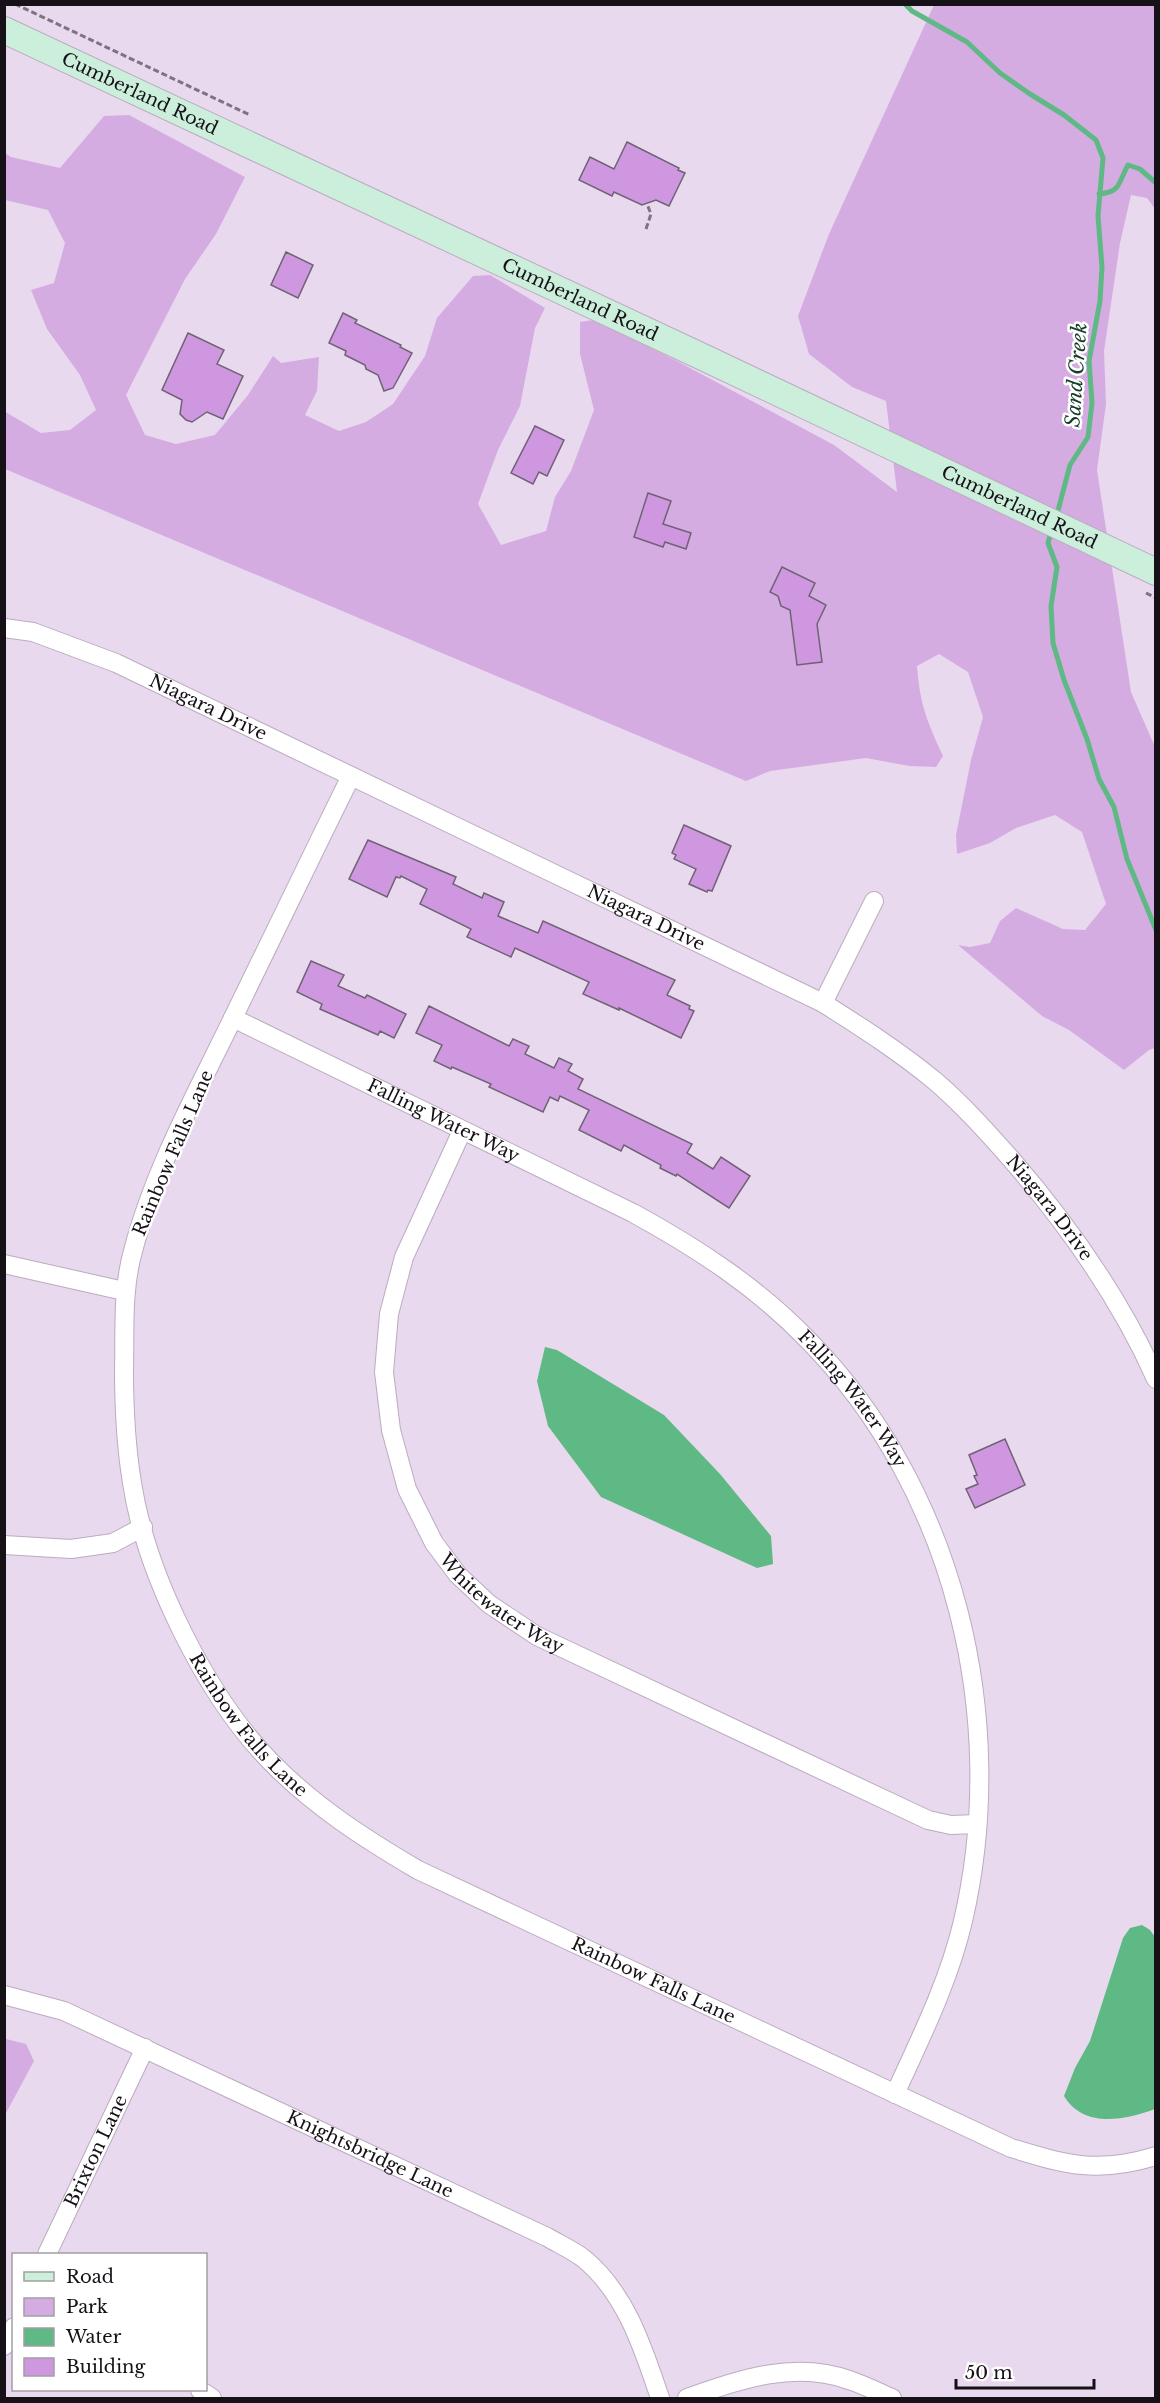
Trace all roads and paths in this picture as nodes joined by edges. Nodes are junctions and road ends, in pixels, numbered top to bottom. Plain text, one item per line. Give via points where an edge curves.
1 (15, 4) edge
2 (4, 30) edge
3 (250, 115) dead end
4 (647, 204) dead end
5 (646, 229) dead end
6 (1151, 583) edge
7 (1155, 598) edge
8 (4, 628) edge
9 (351, 776) junction
10 (874, 901) dead end
11 (823, 1003) junction
12 (233, 1018) junction
13 (462, 1131) junction
14 (4, 1264) edge
15 (124, 1291) junction
16 (1155, 1379) edge
17 (143, 1527) junction
18 (4, 1545) edge
19 (977, 1824) junction
20 (4, 1995) edge
21 (145, 2048) junction
22 (895, 2094) junction
23 (1155, 2157) edge
24 (47, 2253) edge
25 (12, 2330) edge
26 (4, 2346) edge
27 (660, 2398) edge
28 (687, 2398) edge
29 (892, 2398) edge

1 - 3 path
2 - 6 main road, Cumberland Road via 1074,534
4 - 5 path via 651,214
6 - 7 path
8 - 9 street, Niagara Drive via 33,632 116,663
9 - 11 street, Niagara Drive
9 - 12 street, Rainbow Falls Lane
10 - 11 street
11 - 16 street, Niagara Drive via 935,1081 999,1146 1071,1232 1120,1308
12 - 13 street, Falling Water Way
12 - 15 street, Rainbow Falls Lane via 187,1110 159,1178 133,1250
13 - 19 street, Falling Water Way via 692,1245 785,1317 857,1398 913,1490 959,1611 976,1714 980,1780
13 - 19 street, Whitewater Way via 404,1257 389,1314 384,1372 391,1430 407,1489 434,1543 458,1575 489,1604 537,1636 928,1820 951,1825
14 - 15 street
15 - 17 street, Rainbow Falls Lane via 124,1405 132,1485
17 - 18 street via 113,1543 71,1549
17 - 22 street, Rainbow Falls Lane via 155,1569 188,1642 225,1705 269,1761 309,1798 367,1840 418,1870
19 - 22 street, Falling Water Way via 970,1884 951,1962 939,1998
20 - 21 street, Knightsbridge Lane via 58,2009
21 - 24 street, Brixton Lane
21 - 27 street, Knightsbridge Lane via 582,2257 621,2303
22 - 23 street, Rainbow Falls Lane via 1011,2148 1066,2164 1116,2166
25 - 26 street
28 - 29 street via 756,2376 789,2371 848,2379

